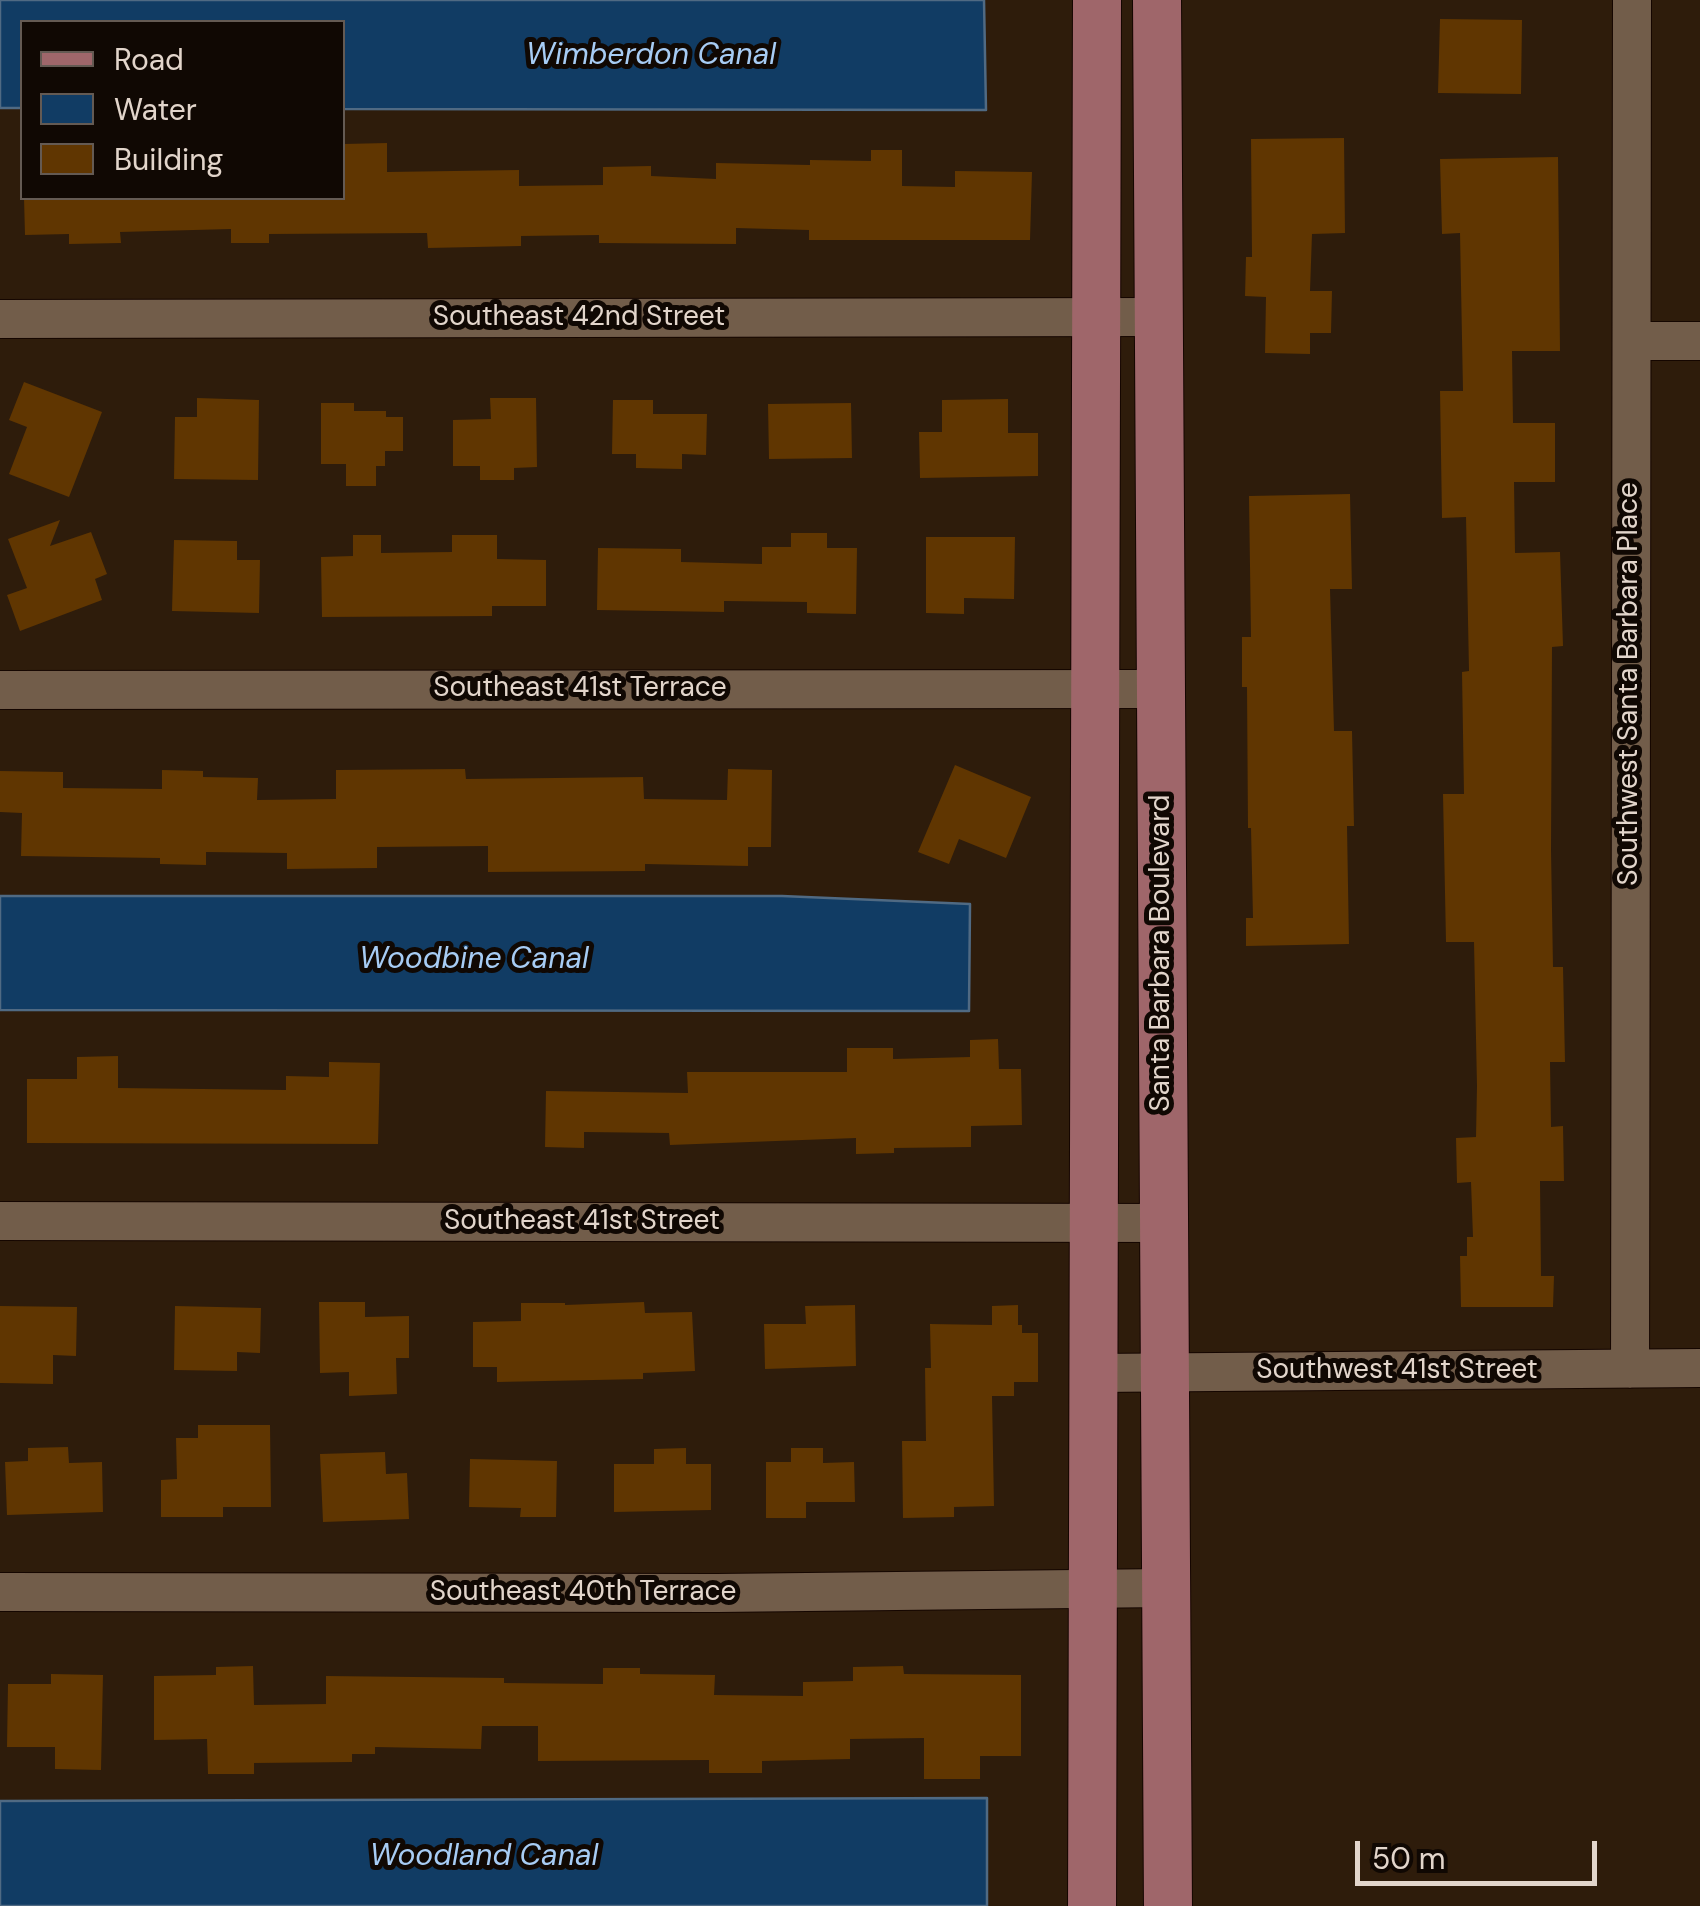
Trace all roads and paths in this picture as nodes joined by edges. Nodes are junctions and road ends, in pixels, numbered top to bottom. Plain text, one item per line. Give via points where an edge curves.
1 (1097, 0) edge
2 (1157, 0) edge
3 (1632, 0) edge
4 (1096, 317) junction
5 (1158, 317) junction
6 (0, 319) edge
7 (1632, 341) junction
8 (1700, 341) edge
9 (1097, 689) junction
10 (1160, 689) junction
11 (0, 690) edge
12 (0, 1221) edge
13 (1096, 1223) junction
14 (1164, 1223) junction
15 (1630, 1368) junction
16 (1700, 1368) edge
17 (1165, 1372) junction
18 (1095, 1374) junction
19 (1166, 1588) junction
20 (1093, 1591) junction
21 (0, 1592) edge
22 (1092, 1906) edge
23 (1168, 1906) edge

1 - 4 main road
2 - 5 main road, Santa Barbara Boulevard
3 - 7 street, Southwest Santa Barbara Place
4 - 5 street, Southeast 42nd Street
4 - 6 street, Southeast 42nd Street
4 - 9 main road
5 - 10 main road, Santa Barbara Boulevard
7 - 8 street
7 - 15 street, Southwest Santa Barbara Place
9 - 10 street, Southeast 41st Terrace
9 - 11 street, Southeast 41st Terrace
9 - 13 main road
10 - 14 main road, Santa Barbara Boulevard
12 - 13 street, Southeast 41st Street
13 - 14 street, Southeast 41st Street
13 - 18 main road
14 - 17 main road, Santa Barbara Boulevard
15 - 16 street, Southwest 41st Street
15 - 17 street, Southwest 41st Street
17 - 18 street, Southwest 41st Street
17 - 19 main road, Santa Barbara Boulevard
18 - 20 main road
19 - 20 street, Southeast 40th Terrace
19 - 23 main road, Santa Barbara Boulevard
20 - 21 street, Southeast 40th Terrace
20 - 22 main road

